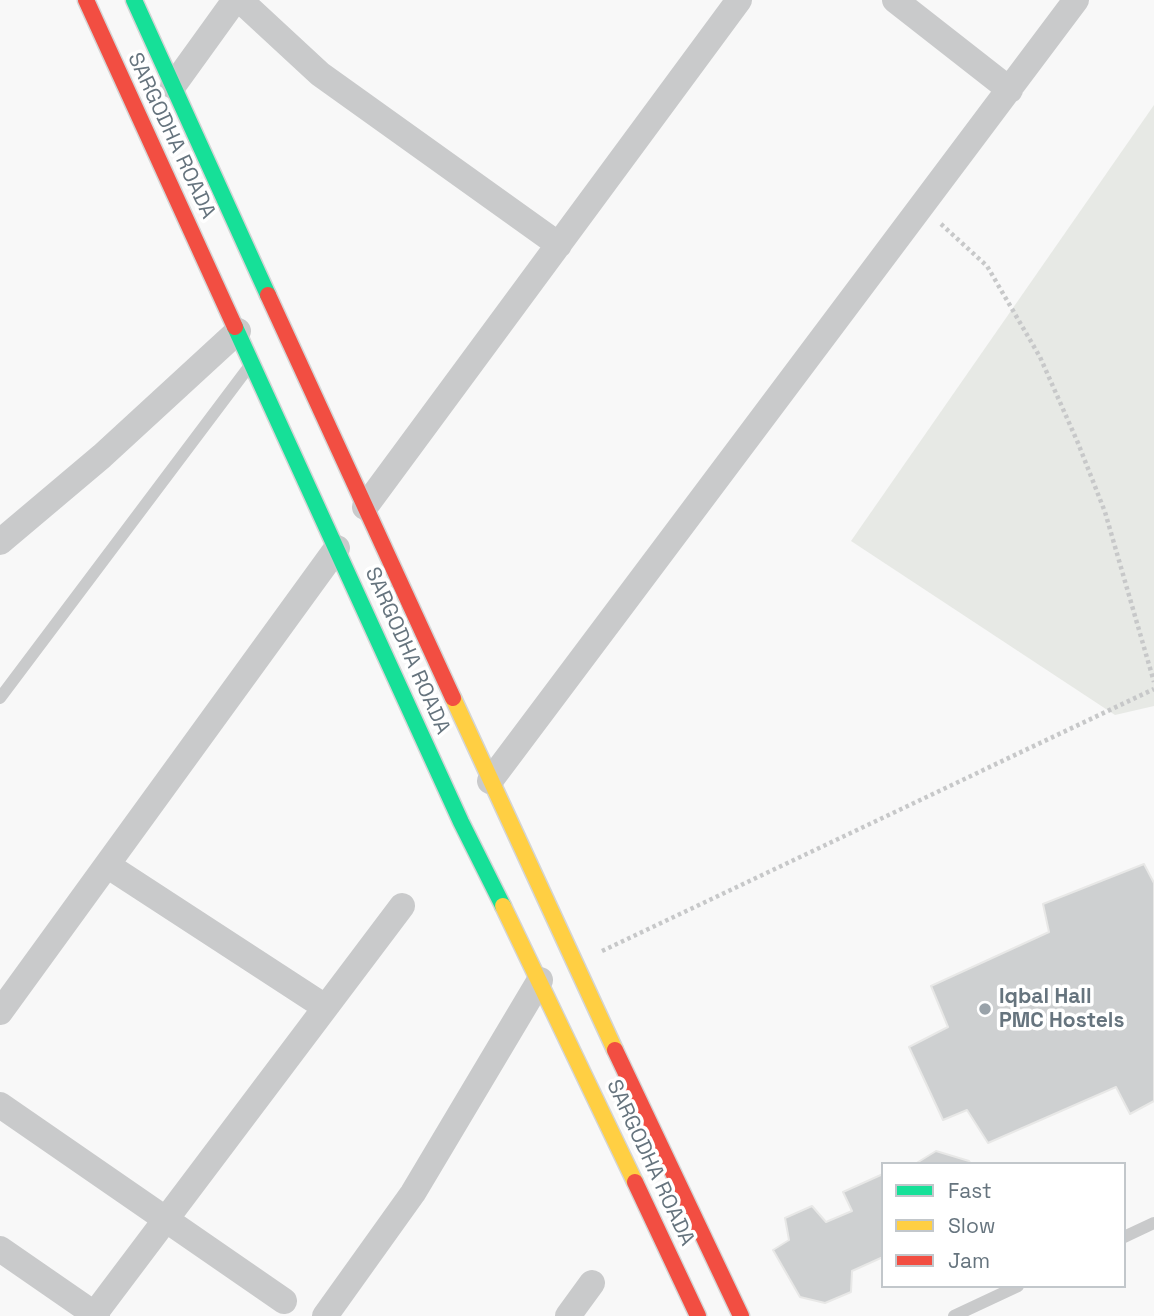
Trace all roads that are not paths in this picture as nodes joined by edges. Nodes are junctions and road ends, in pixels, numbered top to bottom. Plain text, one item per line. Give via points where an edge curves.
1 (86, 0) edge
2 (134, 0) edge
3 (237, 0) edge
4 (739, 0) edge
5 (895, 0) edge
6 (1076, 0) edge
7 (173, 86) junction
8 (1010, 90) junction
9 (559, 245) junction
10 (238, 331) junction
11 (252, 363) junction
12 (365, 507) junction
13 (0, 542) edge
14 (337, 548) junction
15 (0, 698) edge
16 (490, 781) junction
17 (107, 865) junction
18 (402, 906) dead end
19 (540, 981) junction
20 (325, 1007) junction
21 (0, 1012) edge
22 (0, 1105) edge
23 (167, 1218) junction
24 (1154, 1223) edge
25 (1126, 1236) edge
26 (0, 1249) edge
27 (592, 1283) dead end
28 (1014, 1288) edge
29 (284, 1301) dead end
30 (95, 1315) edge
31 (325, 1316) edge
32 (568, 1316) edge
33 (698, 1316) edge
34 (741, 1316) edge
35 (954, 1316) edge

1 - 10 highway, SARGODHA ROADA
2 - 7 highway, SARGODHA ROADA
3 - 7 street
3 - 9 street via 320,74
4 - 9 street
5 - 8 street
6 - 8 street
7 - 12 highway, SARGODHA ROADA
8 - 16 street
9 - 12 street
10 - 11 highway, SARGODHA ROADA
10 - 13 street
11 - 14 highway, SARGODHA ROADA
11 - 15 lane
12 - 16 highway, SARGODHA ROADA
14 - 17 street
14 - 19 highway, SARGODHA ROADA via 461,822
16 - 34 highway, SARGODHA ROADA
17 - 20 street
17 - 21 street
18 - 20 street
19 - 31 street via 413,1193
19 - 33 highway, SARGODHA ROADA
20 - 23 street
22 - 23 street
23 - 29 street
23 - 30 street
24 - 25 lane
26 - 30 street
27 - 32 street
28 - 35 lane

